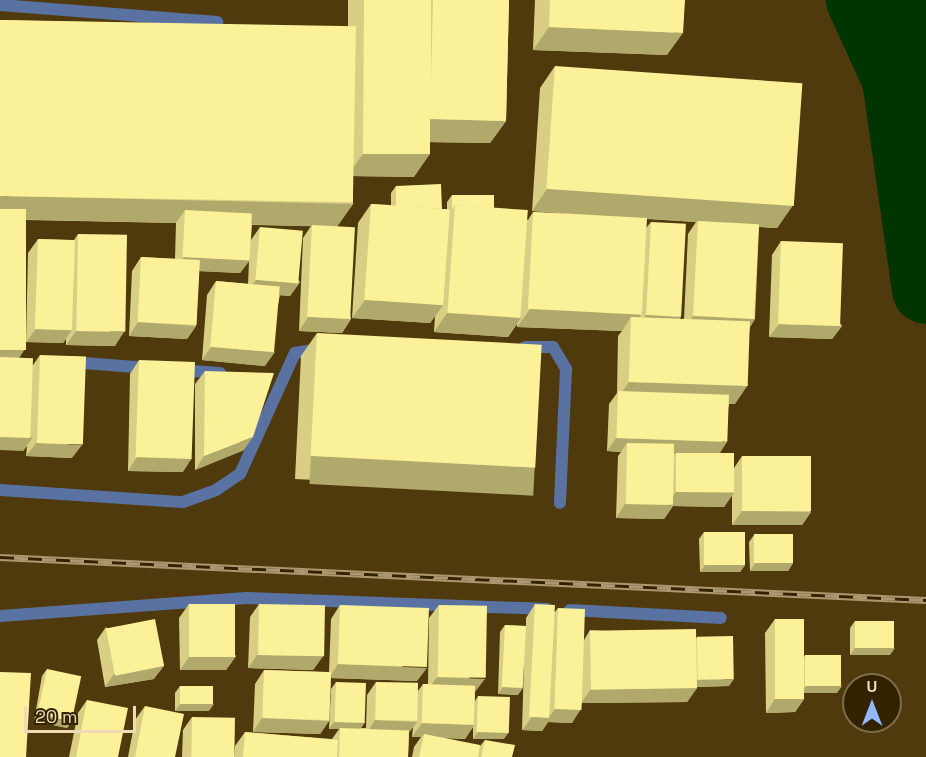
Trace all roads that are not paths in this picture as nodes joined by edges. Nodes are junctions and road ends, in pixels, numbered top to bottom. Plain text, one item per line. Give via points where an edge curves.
1 (0, 5) edge
2 (217, 22) edge
3 (507, 347) edge
4 (334, 348) edge
5 (56, 361) edge
6 (234, 374) edge
7 (0, 490) edge
8 (560, 504) dead end
9 (0, 616) edge
10 (721, 618) dead end

1 - 2 street
3 - 8 street via 553,347 563,356
4 - 7 street via 299,348 275,378 240,474 216,490 183,502
5 - 6 street
9 - 10 street via 246,598

